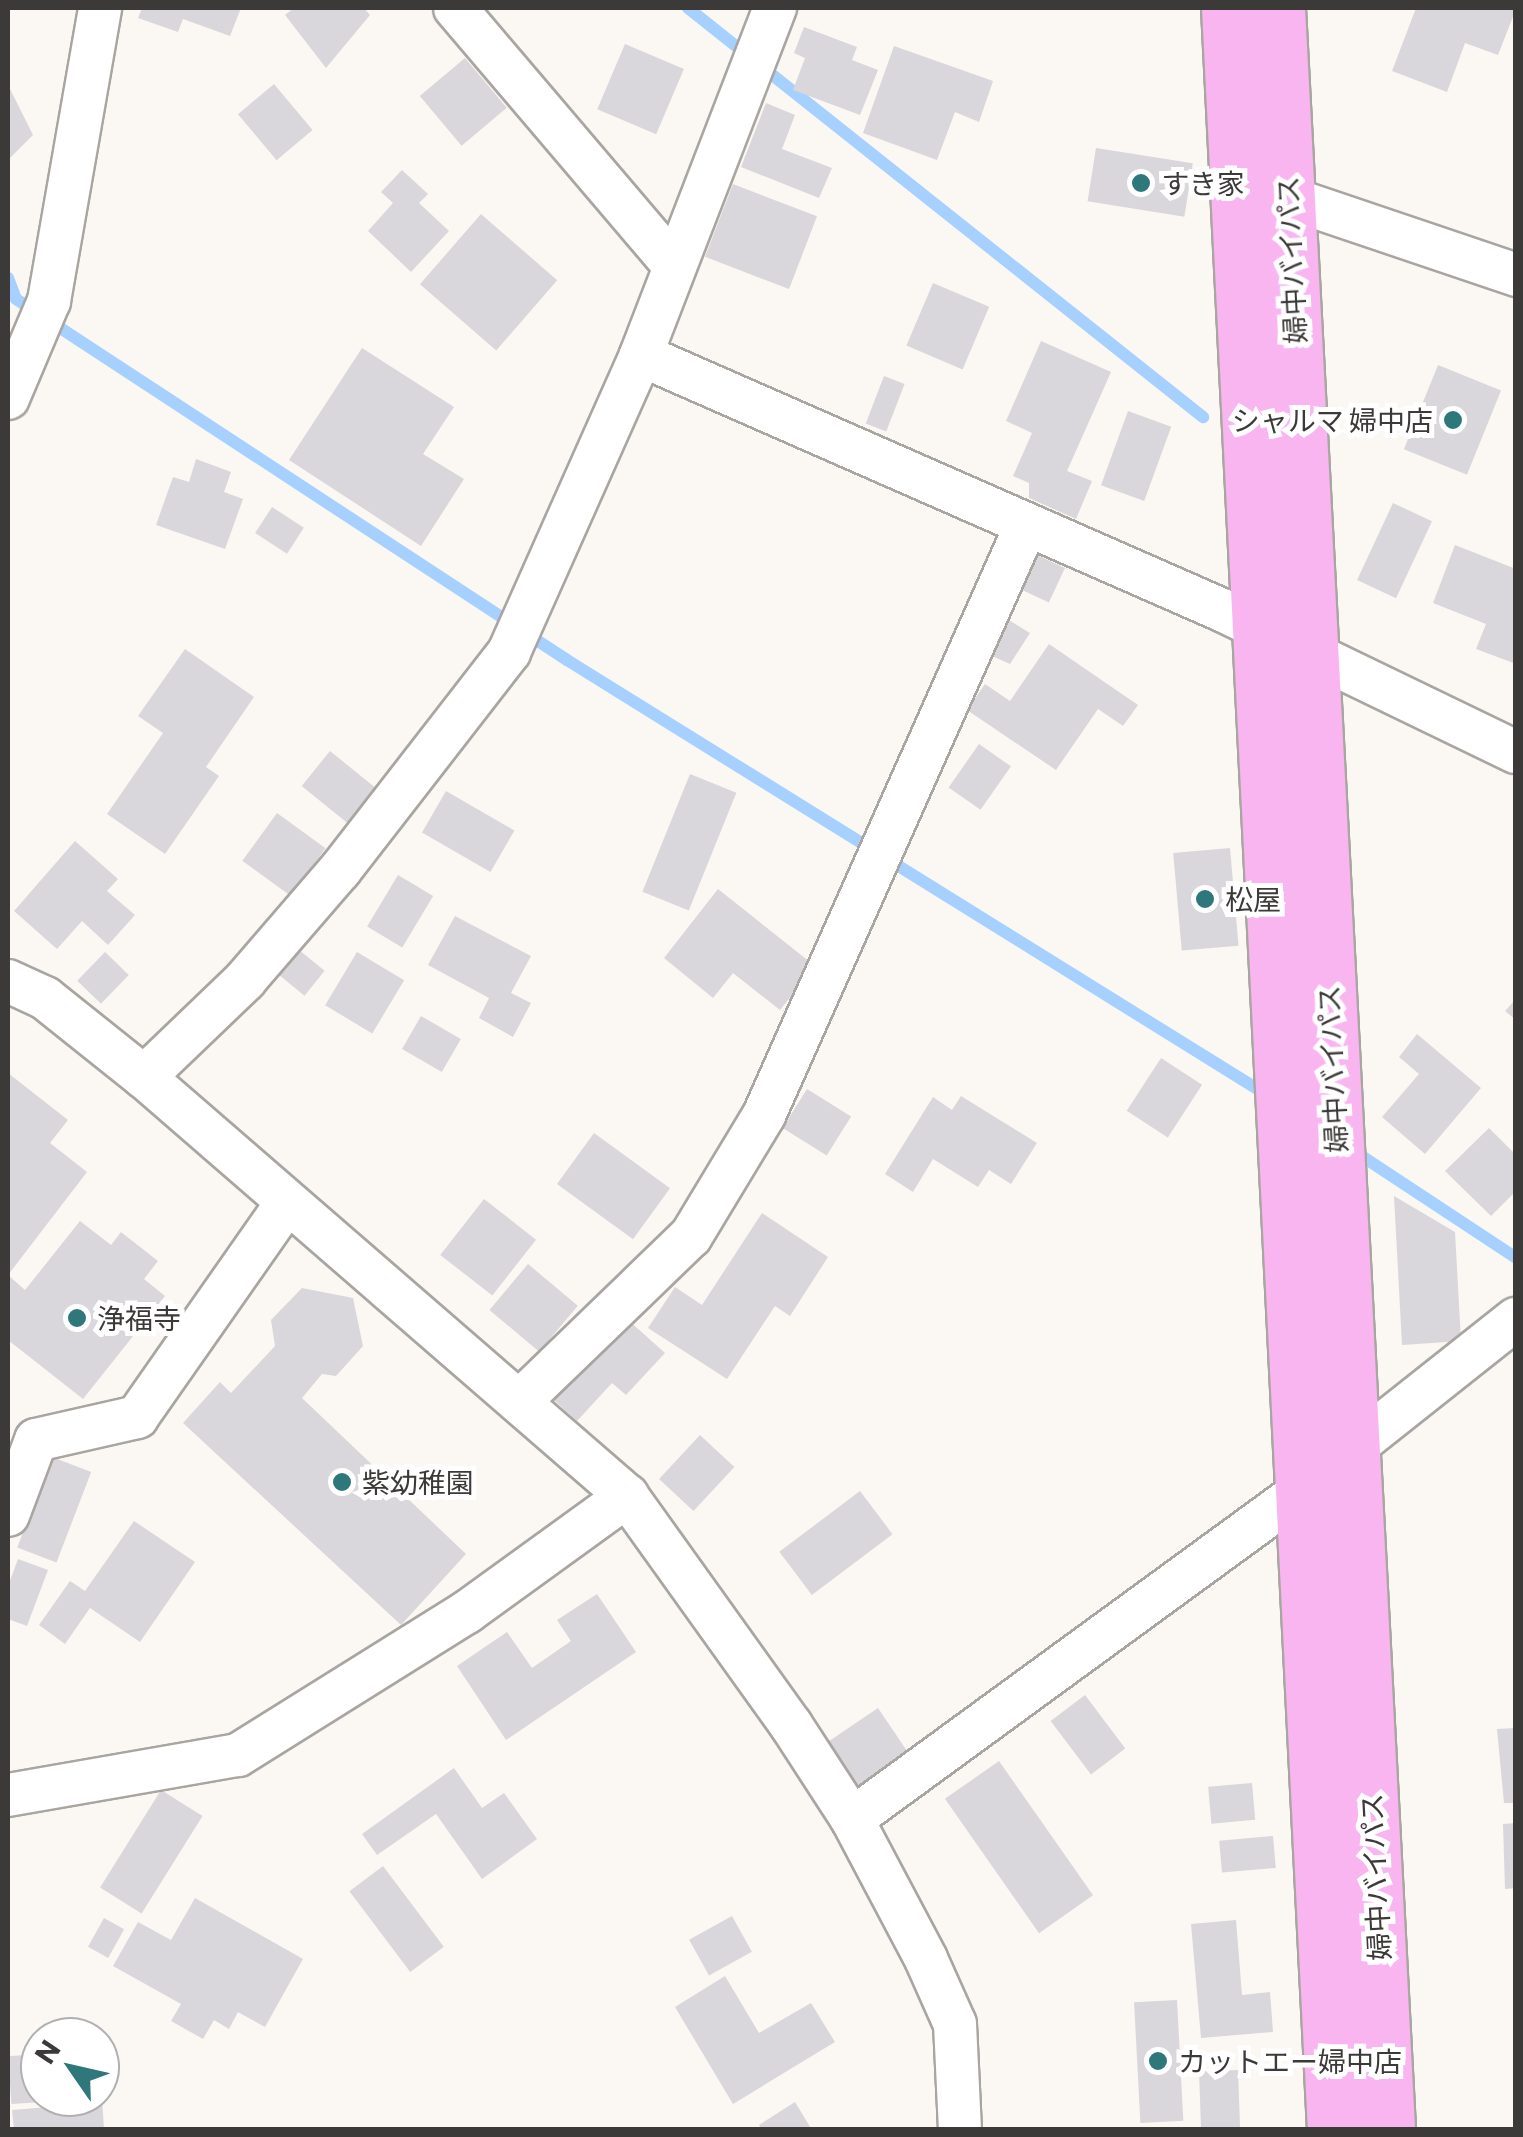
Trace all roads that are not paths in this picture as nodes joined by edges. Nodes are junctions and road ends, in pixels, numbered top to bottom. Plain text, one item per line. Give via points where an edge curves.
1 (100, 8) edge
2 (455, 8) edge
3 (775, 8) edge
4 (1229, 8) edge
5 (1277, 8) edge
6 (1289, 198) junction
7 (674, 265) junction
8 (1516, 275) edge
9 (642, 355) junction
10 (8, 398) edge
11 (1025, 528) junction
12 (1286, 642) junction
13 (1516, 752) edge
14 (8, 981) edge
15 (144, 1077) junction
16 (286, 1204) junction
17 (1516, 1320) edge
18 (519, 1402) junction
19 (1352, 1448) junction
20 (1307, 1487) junction
21 (626, 1496) junction
22 (8, 1515) edge
23 (8, 1795) edge
24 (852, 1820) junction
25 (960, 2130) edge
26 (1335, 2130) edge
27 (1388, 2130) edge

1 - 10 street via 49,301
2 - 7 street
3 - 7 street
4 - 12 highway, 婦中バイパス
5 - 6 highway, 婦中バイパス
6 - 8 street
6 - 12 highway, 婦中バイパス
7 - 9 street
9 - 11 street
9 - 15 street via 509,652 328,884 245,980
11 - 12 street
11 - 18 street via 764,1114 691,1236
12 - 13 street
12 - 19 highway, 婦中バイパス
12 - 20 highway, 婦中バイパス
14 - 15 street via 45,998
15 - 16 street
16 - 18 street
16 - 22 street via 137,1417 36,1440
17 - 19 street
18 - 21 street
19 - 27 highway, 婦中バイパス
20 - 24 street
20 - 26 highway, 婦中バイパス
21 - 23 street via 467,1612 238,1755
21 - 24 street via 724,1624
24 - 25 street via 955,2024

